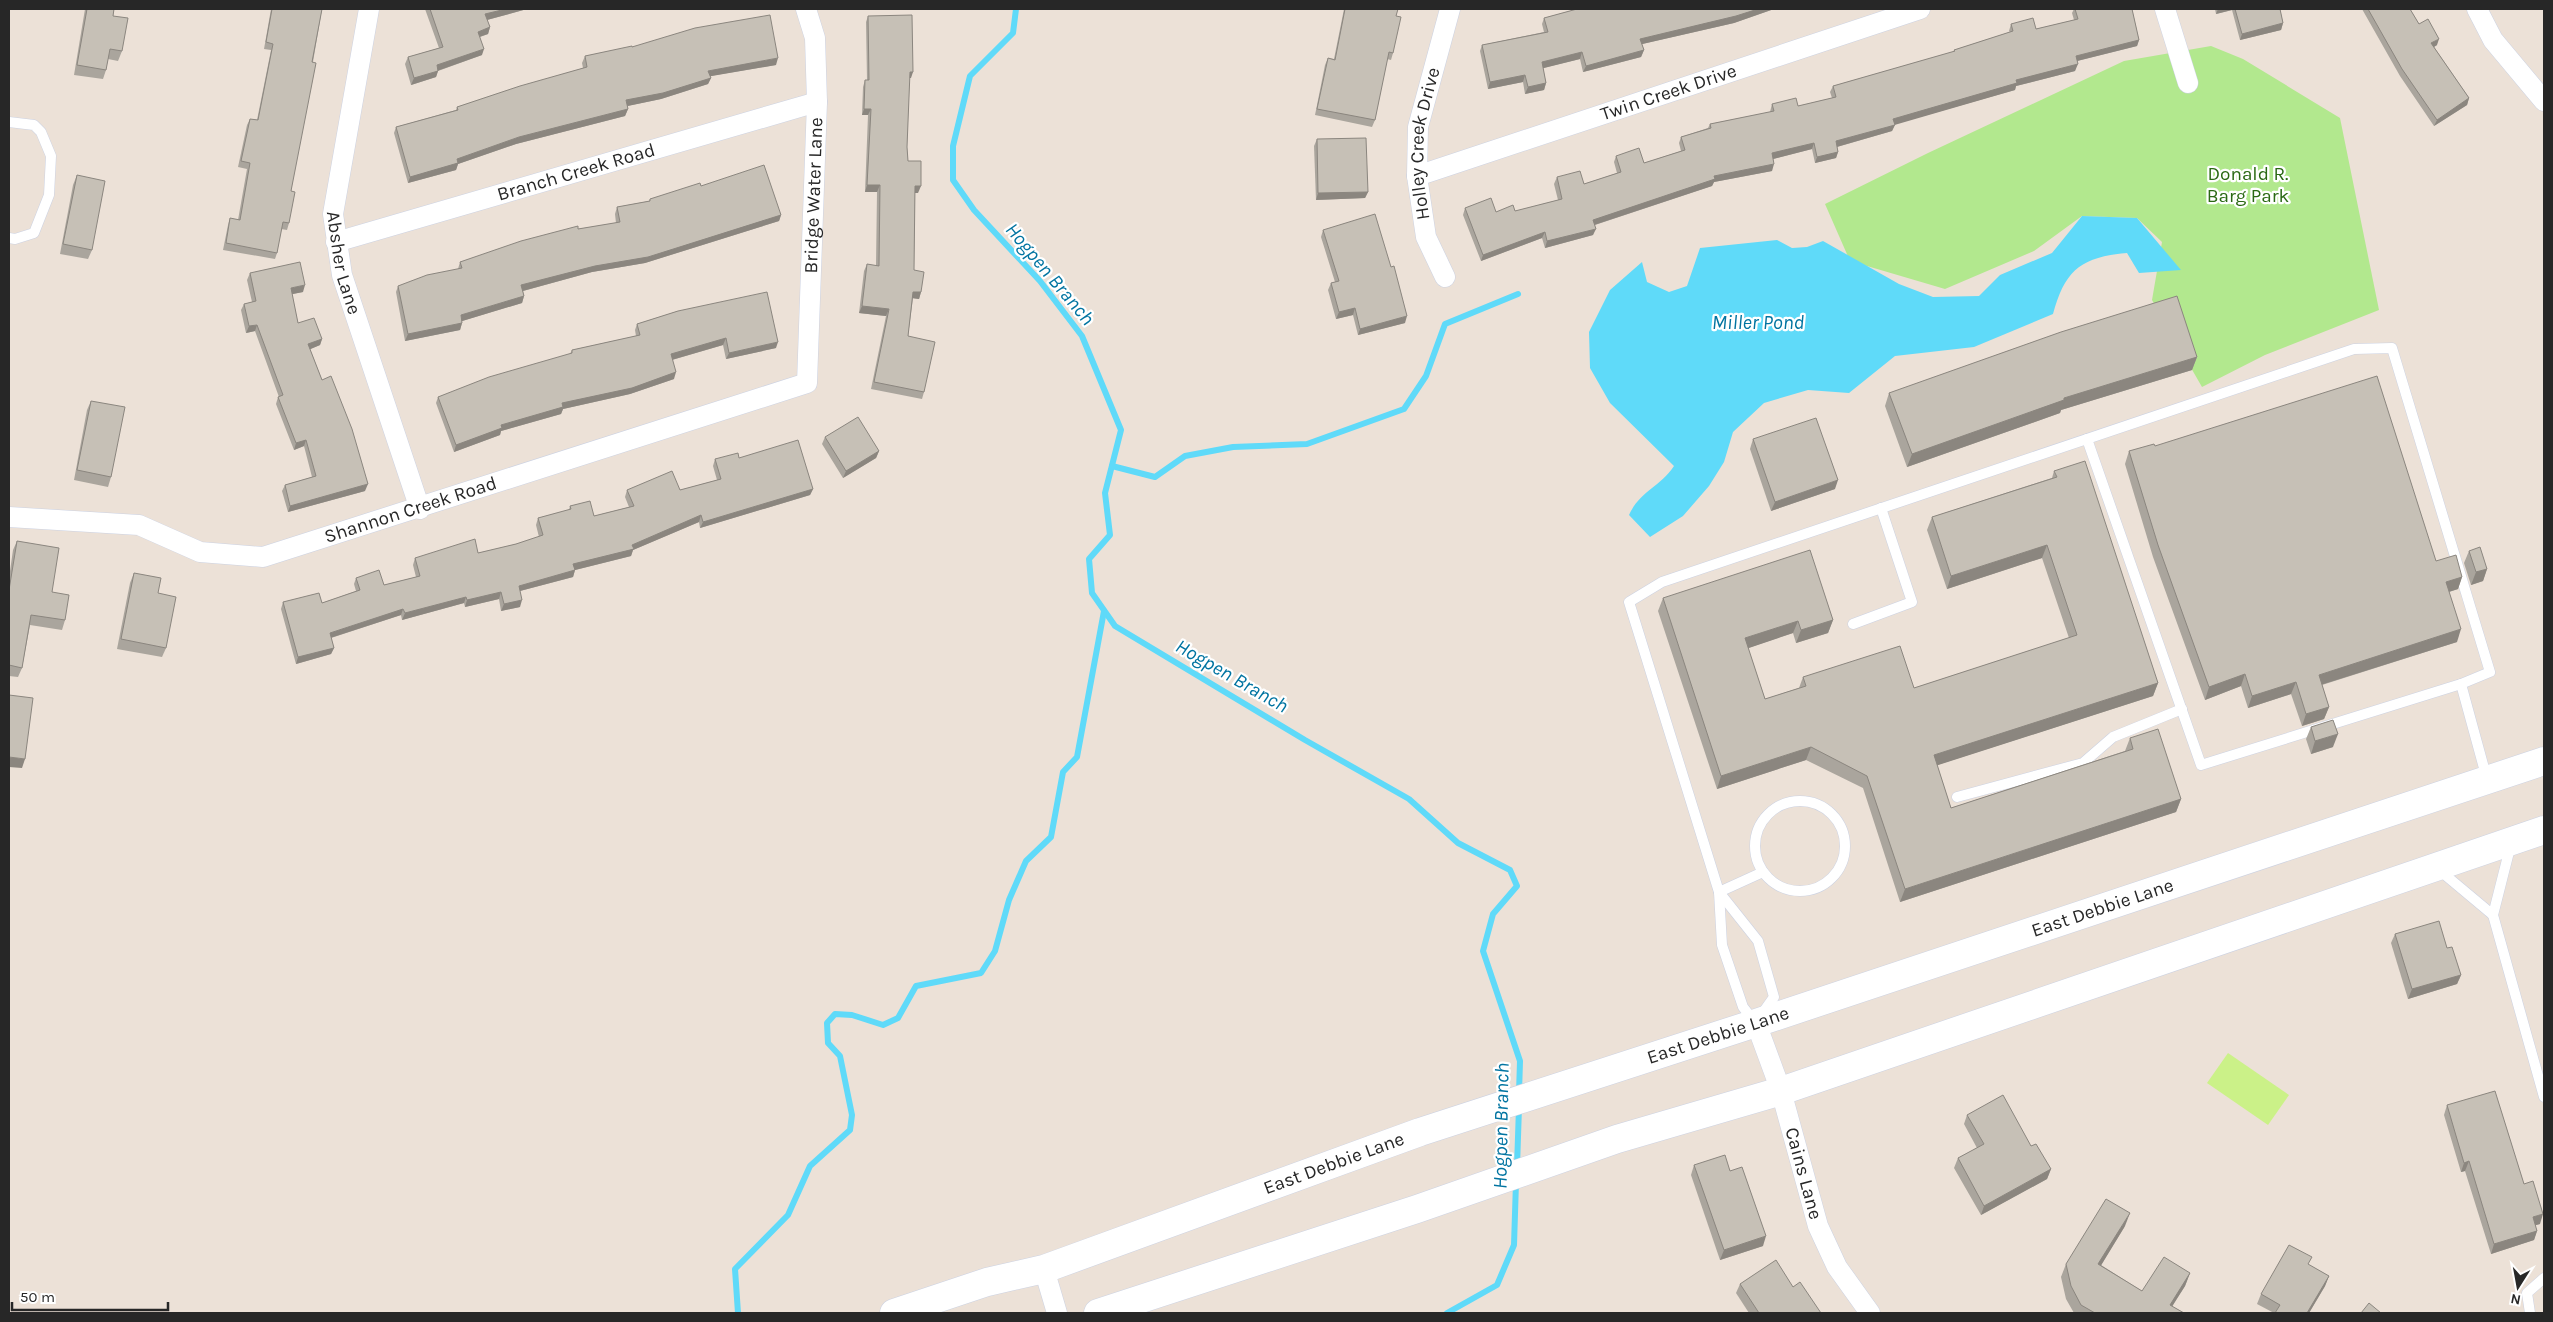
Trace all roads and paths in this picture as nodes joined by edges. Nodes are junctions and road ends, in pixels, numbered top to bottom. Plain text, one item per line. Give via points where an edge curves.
1 (369, 9) edge
2 (806, 9) edge
3 (1450, 9) edge
4 (1920, 9) edge
5 (2165, 9) edge
6 (2477, 9) edge
7 (2188, 82) dead end
8 (2541, 92) edge
9 (817, 102) junction
10 (9, 122) edge
11 (1418, 176) junction
12 (9, 238) edge
13 (336, 242) junction
14 (1445, 277) dead end
15 (807, 383) joint
16 (2087, 439) junction
17 (1882, 508) junction
18 (420, 509) junction
19 (9, 517) edge
20 (1853, 624) dead end
21 (2461, 684) junction
22 (2182, 709) junction
23 (2544, 761) edge
24 (2487, 780) junction
25 (1957, 797) dead end
26 (2544, 830) edge
27 (2512, 841) junction
28 (2435, 866) junction
29 (1763, 872) junction
30 (1719, 892) junction
31 (2493, 915) junction
32 (1756, 1023) junction
33 (1781, 1091) junction
34 (2544, 1097) edge
35 (1044, 1269) junction
36 (2544, 1278) edge
37 (894, 1313) edge
38 (1057, 1313) edge
39 (1098, 1313) edge
40 (1870, 1313) edge
41 (2530, 1313) edge

1 - 13 street, Absher Lane via 333,214
2 - 9 street, Bridge Water Lane via 815,38
3 - 11 street, Holley Creek Drive via 1418,127
4 - 11 street, Twin Creek Drive
5 - 7 street
6 - 8 street via 2493,40
9 - 13 street, Branch Creek Road
9 - 15 street, Bridge Water Lane
10 - 12 lane via 34,126 41,132 51,156 49,195 34,233
11 - 14 street, Holley Creek Drive via 1426,237
13 - 18 street, Absher Lane via 342,275
15 - 18 street, Shannon Creek Road
16 - 17 lane
16 - 21 lane via 2354,349 2392,348 2490,672
16 - 22 lane
17 - 20 lane via 1912,602
17 - 30 lane via 1662,582 1629,602
18 - 19 street, Shannon Creek Road via 263,557 200,552 139,526
21 - 22 lane via 2201,765
21 - 24 lane
22 - 25 lane via 2114,737 2083,763
23 - 24 main road, East Debbie Lane
24 - 32 main road, East Debbie Lane
26 - 27 main road
27 - 28 main road
27 - 31 lane
28 - 31 lane
28 - 33 main road
29 - 29 lane via 1788,890 1818,888 1836,874 1846,853 1840,824 1818,804 1789,802 1776,808 1758,830 1756,859
29 - 30 lane
30 - 32 lane via 1722,945 1744,1007
30 - 32 lane via 1758,940 1774,997
31 - 34 lane
32 - 33 street, Cains Lane
32 - 35 main road, East Debbie Lane via 1420,1132
33 - 39 main road via 1617,1139 1417,1209
33 - 40 street, Cains Lane via 1818,1226 1837,1267
35 - 37 main road, East Debbie Lane via 987,1282
35 - 38 street
36 - 41 lane via 2527,1293

